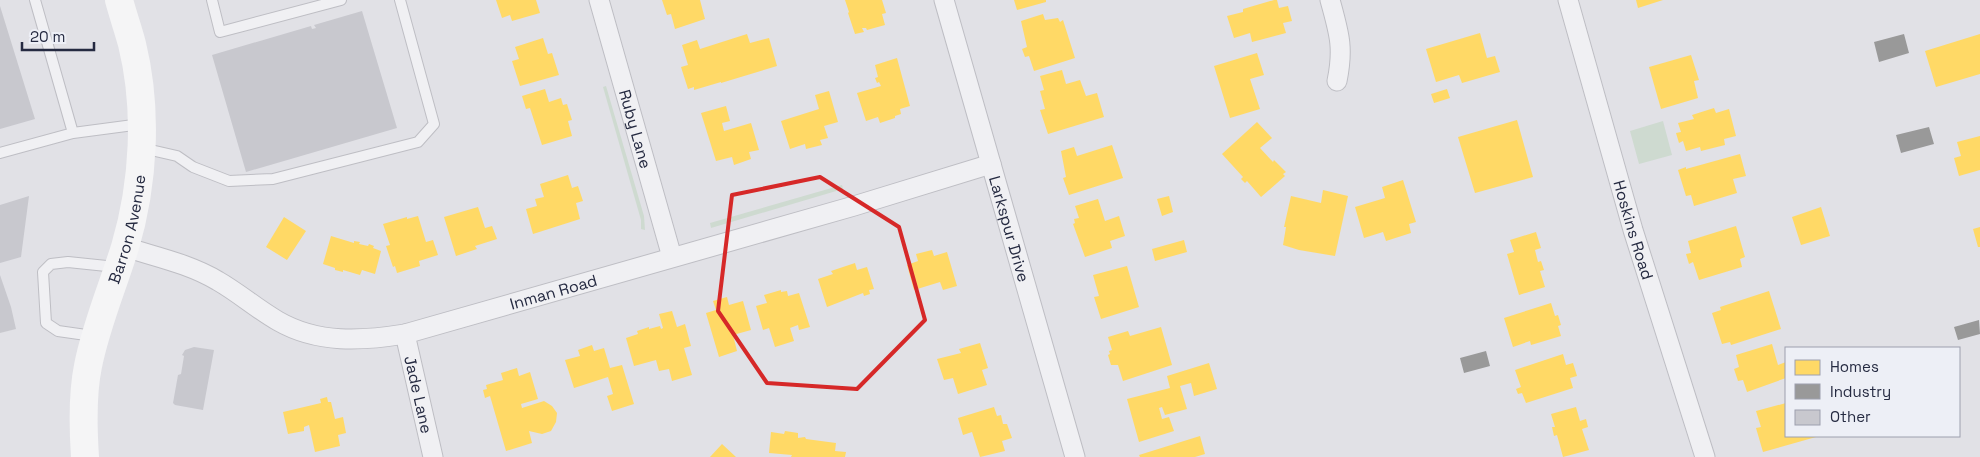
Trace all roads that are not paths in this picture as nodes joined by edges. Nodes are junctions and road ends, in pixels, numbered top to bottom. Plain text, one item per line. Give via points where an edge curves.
1 (35, 0) edge
2 (119, 0) edge
3 (212, 0) edge
4 (341, 0) edge
5 (400, 0) edge
6 (599, 0) edge
7 (944, 0) edge
8 (1330, 0) edge
9 (1568, 0) edge
10 (1337, 81) dead end
11 (73, 132) junction
12 (141, 136) junction
13 (0, 153) edge
14 (991, 164) junction
15 (121, 257) junction
16 (672, 257) junction
17 (405, 334) junction
18 (96, 336) junction
19 (85, 457) edge
20 (433, 457) edge
21 (1075, 457) edge
22 (1705, 457) edge

1 - 11 lane
2 - 12 main road, Barron Avenue via 132,45 140,95
3 - 4 lane via 220,32
5 - 12 lane via 434,124 418,142 254,182 229,181 193,167
6 - 16 street, Ruby Lane
7 - 14 street, Larkspur Drive
8 - 10 street via 1340,34 1341,59
9 - 22 street, Hoskins Road via 1633,230
11 - 12 lane
11 - 13 lane
12 - 15 main road, Barron Avenue via 135,202
14 - 16 street, Inman Road
14 - 21 street, Larkspur Drive
15 - 17 street, Inman Road via 190,268 217,280 279,322 303,332 340,340
15 - 18 main road, Barron Avenue
15 - 18 lane via 51,264 43,272 46,322 58,331
16 - 17 street, Inman Road
17 - 20 street, Jade Lane
18 - 19 main road, Barron Avenue via 85,396

